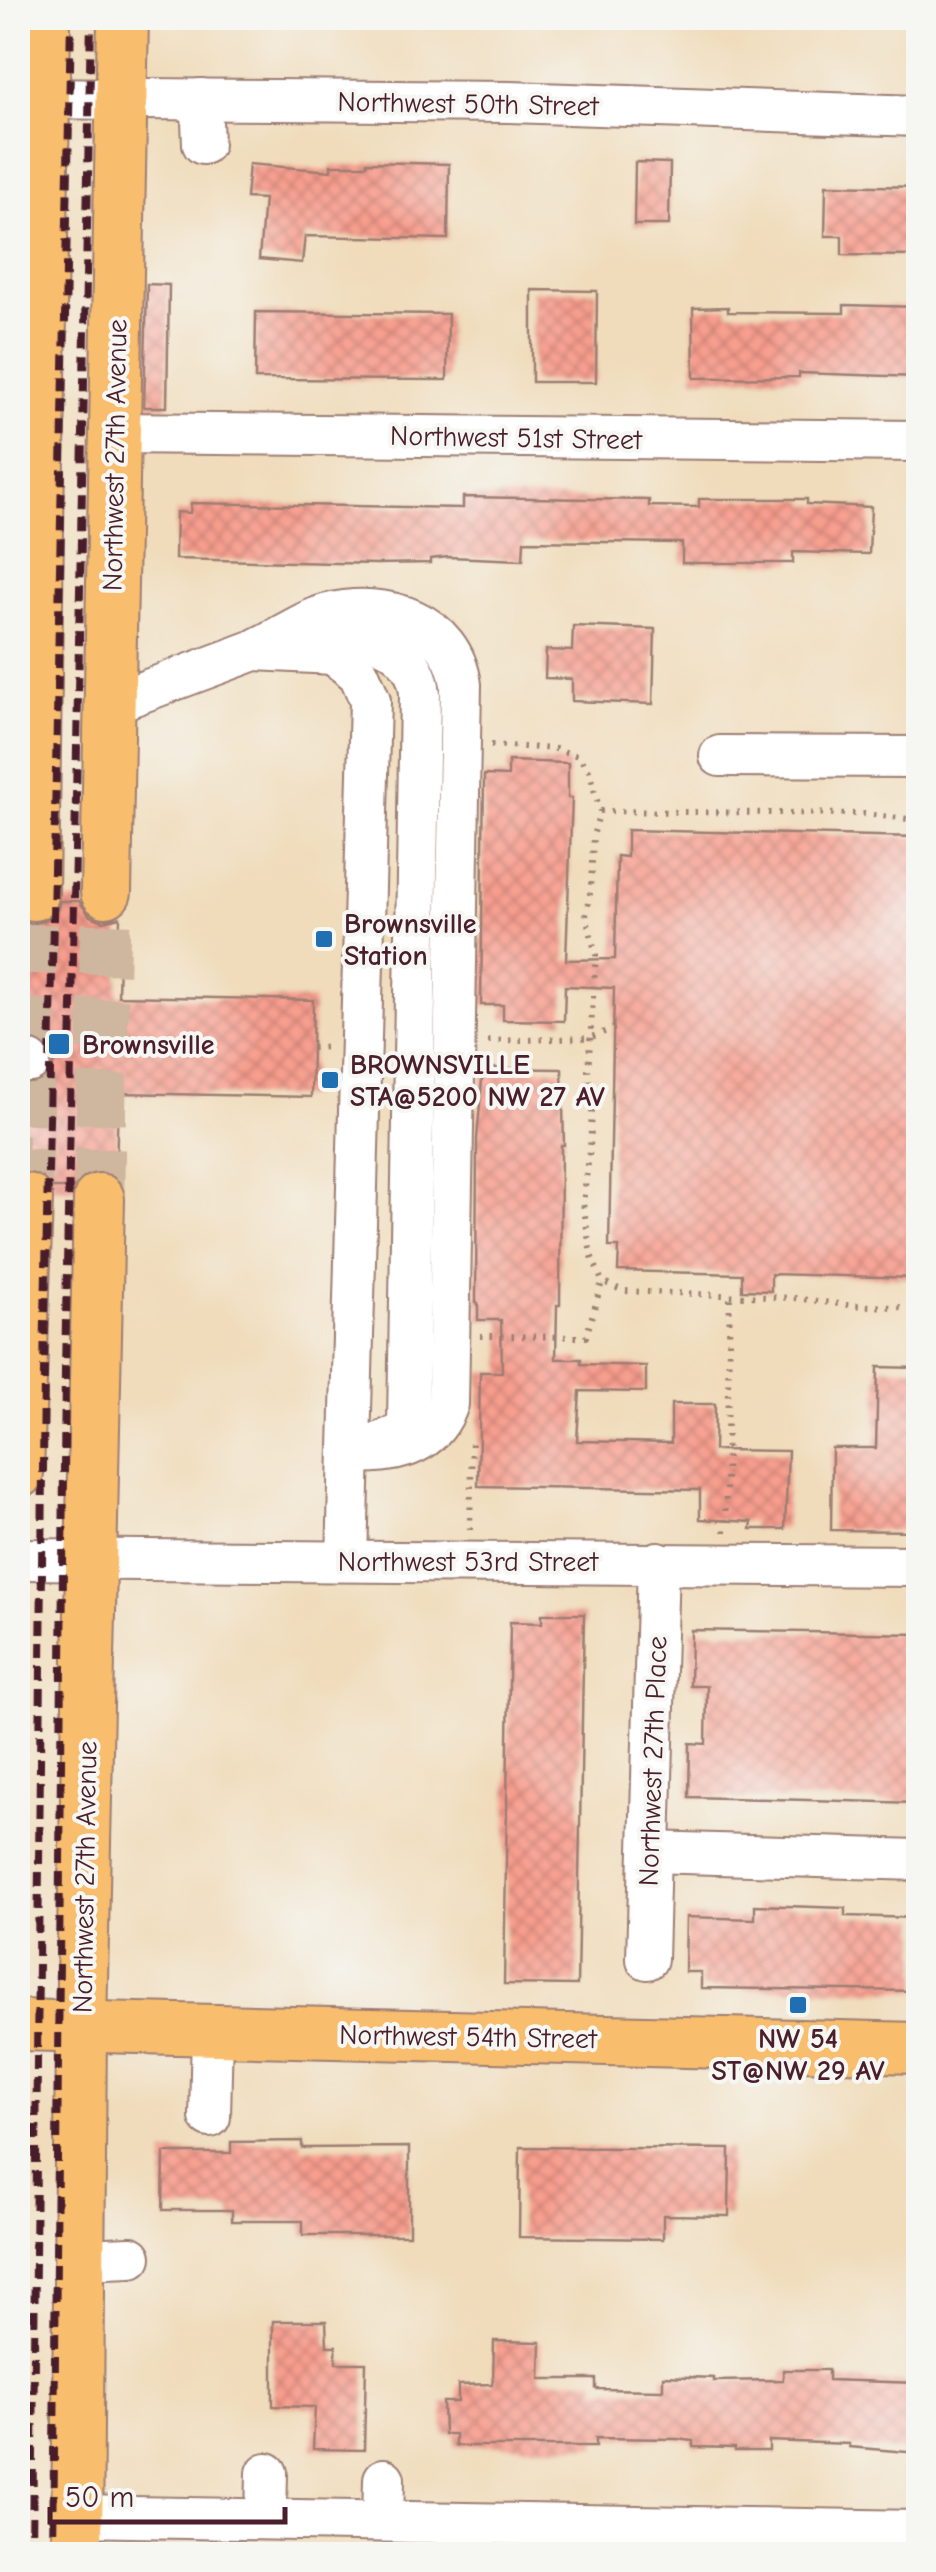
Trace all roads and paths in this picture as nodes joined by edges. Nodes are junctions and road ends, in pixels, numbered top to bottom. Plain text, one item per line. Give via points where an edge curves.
1 (45, 18) edge
2 (123, 18) edge
3 (31, 98) edge
4 (121, 99) junction
5 (201, 99) junction
6 (918, 116) edge
7 (203, 144) dead end
8 (114, 433) junction
9 (918, 441) edge
10 (255, 650) junction
11 (36, 656) junction
12 (110, 704) junction
13 (460, 743) junction
14 (720, 756) dead end
15 (918, 757) edge
16 (600, 811) junction
17 (918, 820) edge
18 (106, 892) tunnel mouth
19 (32, 895) tunnel mouth
20 (27, 1198) dead end
21 (99, 1199) tunnel mouth
22 (602, 1282) junction
23 (21, 1288) edge
24 (730, 1296) junction
25 (918, 1308) edge
26 (449, 1334) junction
27 (19, 1381) edge
28 (472, 1430) dead end
29 (350, 1452) junction
30 (18, 1473) edge
31 (18, 1559) edge
32 (91, 1560) junction
33 (347, 1561) junction
34 (470, 1561) junction
35 (658, 1562) junction
36 (724, 1563) junction
37 (918, 1566) edge
38 (650, 1852) junction
39 (918, 1860) edge
40 (646, 1959) dead end
41 (18, 2025) edge
42 (81, 2026) junction
43 (212, 2030) junction
44 (918, 2048) edge
45 (210, 2117) dead end
46 (131, 2257) dead end
47 (79, 2259) junction
48 (267, 2473) dead end
49 (384, 2479) dead end
50 (266, 2520) junction
51 (383, 2522) junction
52 (918, 2531) edge
53 (77, 2536) edge
54 (464, 2539) edge

1 - 3 main road
2 - 4 main road, Northwest 27th Avenue
3 - 4 street, Northwest 50th Street
3 - 11 main road
4 - 5 street, Northwest 50th Street
4 - 8 main road, Northwest 27th Avenue
5 - 6 street, Northwest 50th Street
5 - 7 street
8 - 9 street, Northwest 51st Street
8 - 12 main road, Northwest 27th Avenue
10 - 12 street
10 - 13 street via 328,614 402,616 432,628 458,664
10 - 29 street via 333,654 359,674 370,700
10 - 29 street via 336,634 360,636 394,648 419,676 408,1422 391,1440
11 - 12 main road via 56,701
11 - 19 main road
12 - 18 main road, Northwest 27th Avenue
13 - 16 path via 578,756
13 - 26 street
14 - 15 street
16 - 17 path
16 - 22 path via 586,916 596,956 583,1203
20 - 23 main road
21 - 32 main road, Northwest 27th Avenue
22 - 24 path via 624,1291
22 - 26 path via 586,1337
23 - 27 main road
24 - 25 path
24 - 36 path
26 - 29 street via 442,1422 404,1448
27 - 30 main road
28 - 34 path
29 - 33 street
31 - 32 street, Northwest 53rd Street
32 - 33 street, Northwest 53rd Street
32 - 42 main road, Northwest 27th Avenue
33 - 34 street, Northwest 53rd Street
34 - 35 street, Northwest 53rd Street
35 - 36 street, Northwest 53rd Street
35 - 38 street, Northwest 27th Place
36 - 37 street, Northwest 53rd Street
38 - 39 street
38 - 40 street, Northwest 27th Place
41 - 42 main road, Northwest 54th Street
42 - 43 main road, Northwest 54th Street
42 - 47 main road, Northwest 27th Avenue
43 - 44 main road, Northwest 54th Street
43 - 45 street
46 - 47 street
47 - 53 main road, Northwest 27th Avenue
48 - 50 street
49 - 51 street
50 - 51 street
50 - 53 street
51 - 54 street
52 - 54 street

